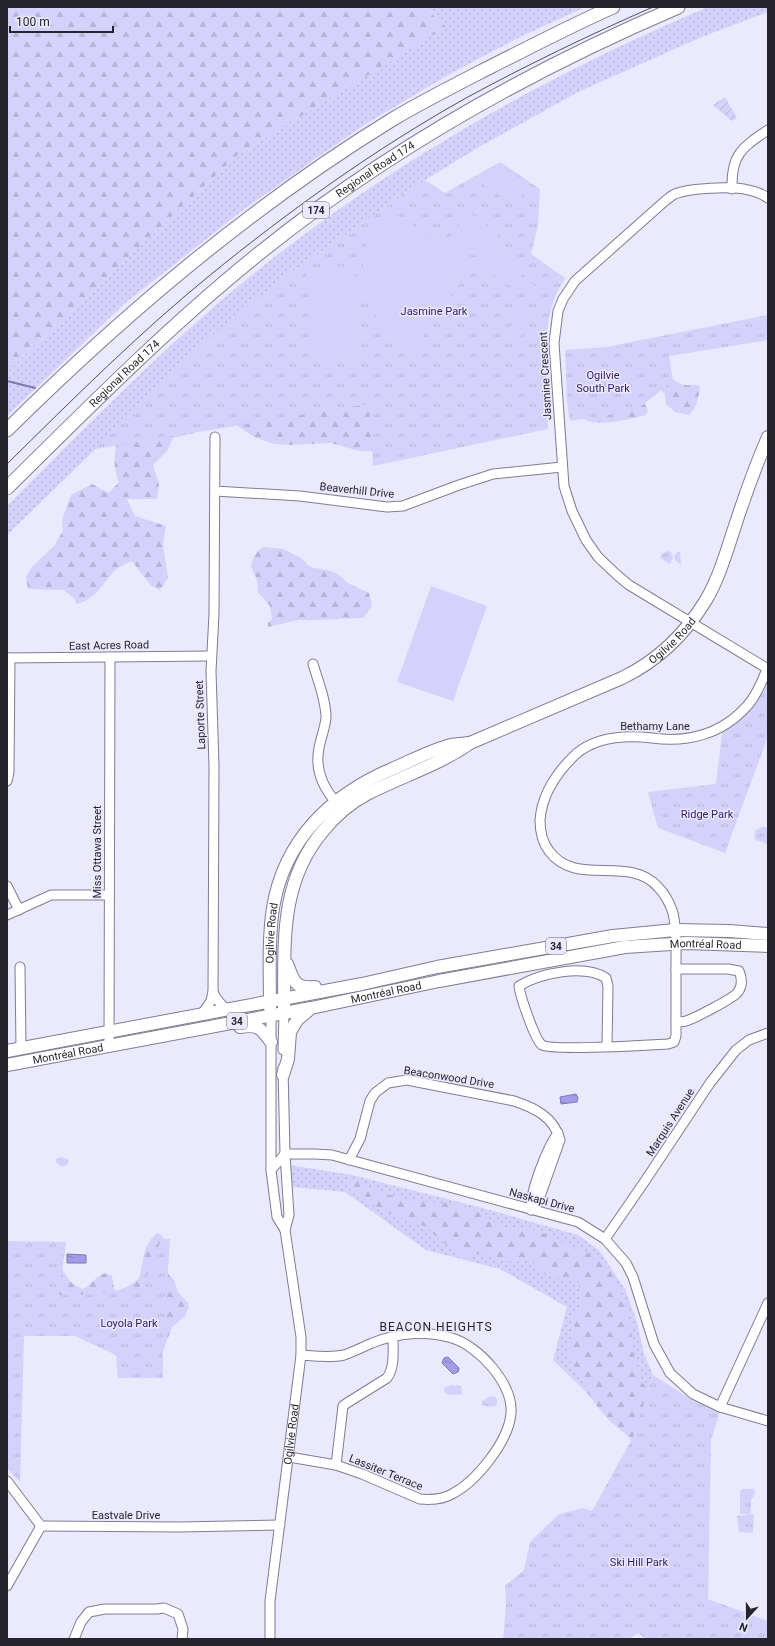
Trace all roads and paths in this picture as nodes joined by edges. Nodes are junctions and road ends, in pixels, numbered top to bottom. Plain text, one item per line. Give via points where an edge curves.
1 (613, 7) edge
2 (678, 7) edge
3 (768, 130) edge
4 (732, 189) junction
5 (768, 198) edge
6 (7, 430) edge
7 (215, 437) dead end
8 (768, 437) edge
9 (562, 467) junction
10 (7, 488) edge
11 (215, 491) junction
12 (690, 623) junction
13 (211, 656) junction
14 (110, 657) junction
15 (9, 658) edge
16 (313, 664) dead end
17 (768, 669) edge
18 (470, 743) junction
19 (7, 781) edge
20 (335, 801) junction
21 (7, 886) edge
22 (109, 895) junction
23 (19, 910) junction
24 (7, 915) edge
25 (675, 930) junction
26 (768, 934) edge
27 (676, 943) junction
28 (768, 946) edge
29 (284, 961) junction
30 (270, 964) junction
31 (20, 967) dead end
32 (437, 967) junction
33 (676, 969) junction
34 (439, 981) junction
35 (362, 984) junction
36 (214, 992) junction
37 (284, 998) junction
38 (270, 1001) junction
39 (248, 1005) junction
40 (311, 1008) junction
41 (226, 1010) junction
42 (284, 1013) junction
43 (202, 1014) junction
44 (270, 1015) junction
45 (676, 1021) junction
46 (204, 1028) junction
47 (109, 1033) junction
48 (768, 1033) edge
49 (270, 1042) junction
50 (110, 1046) junction
51 (607, 1046) junction
52 (21, 1049) junction
53 (7, 1051) edge
54 (7, 1065) edge
55 (283, 1075) junction
56 (271, 1137) junction
57 (285, 1154) junction
58 (349, 1160) junction
59 (271, 1170) junction
60 (531, 1210) junction
61 (285, 1230) junction
62 (605, 1238) junction
63 (768, 1303) edge
64 (393, 1337) junction
65 (302, 1356) junction
66 (720, 1406) junction
67 (768, 1421) edge
68 (289, 1458) junction
69 (336, 1465) junction
70 (7, 1481) edge
71 (280, 1525) junction
72 (40, 1526) junction
73 (7, 1586) edge
74 (74, 1639) edge
75 (182, 1639) edge
76 (270, 1639) edge

1 - 6 highway via 534,44 411,109 284,191 150,296
2 - 10 highway, Regional Road 174 / 174 via 535,74 446,124 315,211 251,259 141,357
3 - 4 street via 739,153 732,168
4 - 5 street, Jasmine Crescent via 747,189
4 - 9 street, Jasmine Crescent via 689,190 675,194 579,277 569,289 558,311 554,343
7 - 11 street, Laporte Street
8 - 12 main road, Ogilvie Road via 718,575 706,600
9 - 11 street, Beaverhill Drive via 493,474 403,506 387,507 300,496
9 - 12 street, Jasmine Crescent via 564,486 572,511 586,540 598,557 629,585
11 - 13 street, Laporte Street
12 - 17 street, Jasmine Crescent
12 - 18 main road, Ogilvie Road via 661,654 631,674
13 - 14 street, East Acres Road
13 - 36 street, Laporte Street via 214,766
14 - 15 street, East Acres Road
14 - 22 street, Miss Ottawa Street
15 - 19 street
16 - 20 street via 326,718 317,762 320,777
17 - 25 street, Bethamy Lane via 747,706 721,728 696,738 622,737 591,744 566,764 550,786 543,802 540,831 545,846 554,858 568,866 584,870 622,871 647,878 658,887 670,904
18 - 20 main road, Ogilvie Road via 451,745 397,767 353,788
18 - 29 main road, Ogilvie Road via 452,756 367,795 346,808 327,826 303,858 292,888 287,906
20 - 30 main road, Ogilvie Road via 307,829 286,865 273,908
21 - 23 street
22 - 23 street via 51,895
22 - 47 street, Miss Ottawa Street
23 - 24 street
25 - 26 main road, Montréal Road / 34 via 729,930
25 - 27 street, Bethamy Lane
25 - 32 main road, Montréal Road / 34 via 613,936
27 - 28 main road, Montréal Road / 34
27 - 33 street, Bethamy Lane
27 - 34 main road, Montréal Road / 34 via 625,947
29 - 35 main road via 292,979 301,987
29 - 37 main road, Ogilvie Road
30 - 38 main road, Ogilvie Road
30 - 39 main road via 263,990
31 - 52 street
32 - 34 main road
32 - 35 main road, Montréal Road / 34
33 - 45 street, Bethamy Lane
33 - 45 street via 739,971 742,982 738,993 730,998 698,1016 686,1021
34 - 40 main road, Montréal Road / 34
35 - 37 main road, Montréal Road / 34
36 - 41 street
36 - 43 street, Laporte Street
37 - 38 main road, Montréal Road / 34
37 - 42 main road, Ogilvie Road
38 - 39 main road, Montréal Road / 34
38 - 44 main road, Ogilvie Road
39 - 41 main road, Montréal Road / 34
40 - 42 main road, Montréal Road / 34
40 - 55 main road via 297,1020 290,1032 288,1058
41 - 43 main road, Montréal Road / 34
42 - 44 main road, Montréal Road / 34
42 - 55 street, Ogilvie Road
43 - 47 main road, Montréal Road / 34
44 - 46 main road, Montréal Road / 34
44 - 49 street, Ogilvie Road
45 - 51 street, Bethamy Lane via 674,1042
46 - 49 main road via 217,1030 256,1026 265,1033
46 - 50 main road, Montréal Road / 34
47 - 50 street, Miss Ottawa Street
47 - 52 main road, Montréal Road / 34
48 - 62 street, Marquis Avenue via 749,1040 736,1050 710,1083
49 - 56 street, Ogilvie Road
50 - 54 main road, Montréal Road / 34
51 - 51 street via 606,978 582,972 553,972 530,979 519,986 535,1034 543,1046
52 - 53 main road, Montréal Road / 34
55 - 57 street, Ogilvie Road
56 - 57 street
56 - 59 street, Ogilvie Road
57 - 58 street, Naskapi Drive via 314,1154
57 - 59 street
57 - 61 street, Ogilvie Road via 289,1215
58 - 60 street, Naskapi Drive
58 - 60 street, Beaconwood Drive via 360,1139 370,1101 388,1082 407,1080 514,1101 546,1116 558,1132 538,1177
59 - 61 street, Ogilvie Road via 277,1217
60 - 62 street, Naskapi Drive via 578,1222
61 - 65 street, Ogilvie Road
62 - 66 street, Naskapi Drive via 633,1277 654,1344 670,1373 693,1394
63 - 66 street
64 - 65 street, Lassiter Terrace via 344,1355
64 - 69 street via 393,1362 390,1374 343,1406
64 - 69 street, Lassiter Terrace via 432,1334 453,1338 473,1349 491,1366 505,1387 511,1411 508,1428 496,1450 476,1476 453,1494 443,1498 415,1498
65 - 68 street, Ogilvie Road
66 - 67 street, Naskapi Drive
68 - 69 street, Lassiter Terrace
68 - 71 street, Ogilvie Road
70 - 72 street
71 - 72 street, Eastvale Drive
71 - 76 street, Ogilvie Road via 270,1601
72 - 73 street
74 - 75 street via 81,1622 89,1612 105,1609 164,1608 178,1614 183,1629

